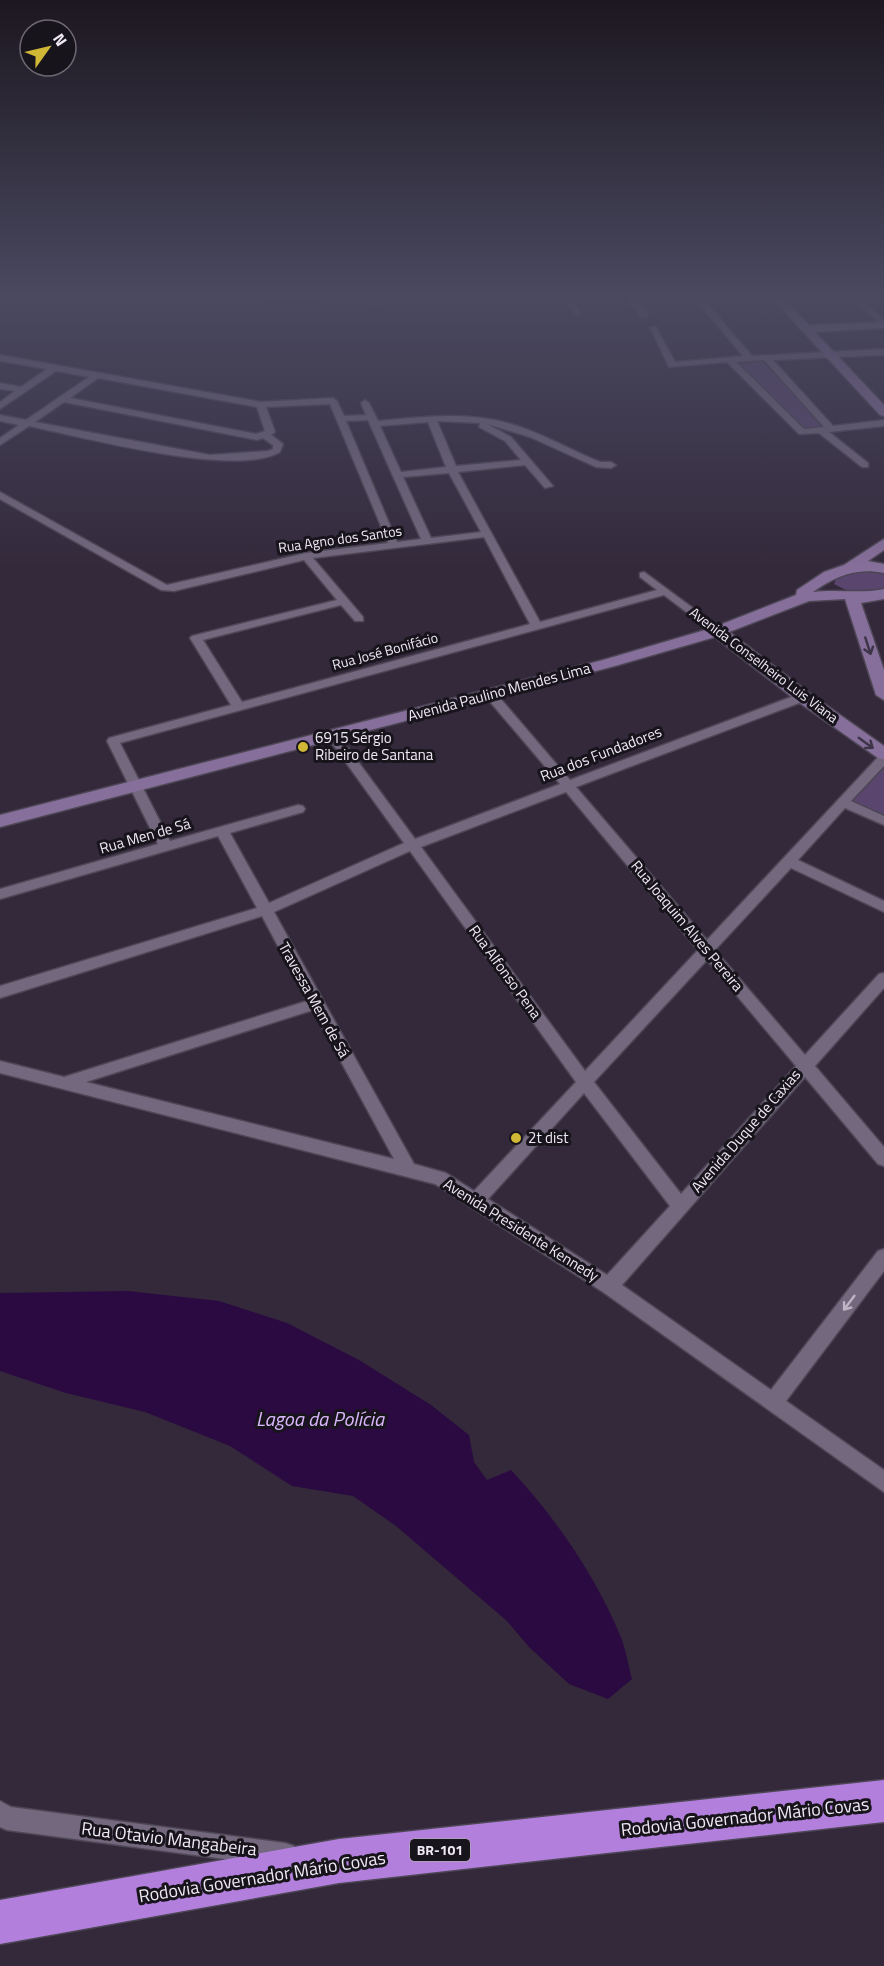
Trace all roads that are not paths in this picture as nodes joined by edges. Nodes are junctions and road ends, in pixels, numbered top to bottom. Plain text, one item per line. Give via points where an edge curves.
1 (4, 387) edge
2 (27, 387) edge
3 (81, 387) edge
4 (157, 387) edge
5 (757, 387) edge
6 (790, 387) edge
7 (860, 387) edge
8 (22, 390) junction
9 (63, 399) junction
10 (365, 403) dead end
11 (261, 405) junction
12 (0, 406) edge
13 (884, 412) edge
14 (0, 418) edge
15 (342, 419) junction
16 (431, 419) junction
17 (374, 420) junction
18 (468, 420) junction
19 (884, 423) edge
20 (26, 424) junction
21 (826, 430) junction
22 (265, 435) junction
23 (0, 442) edge
24 (527, 462) junction
25 (610, 465) dead end
26 (865, 465) dead end
27 (452, 469) junction
28 (397, 475) junction
29 (548, 486) dead end
30 (0, 495) edge
31 (486, 534) junction
32 (427, 541) junction
33 (883, 544) edge
34 (394, 546) junction
35 (306, 556) junction
36 (879, 568) edge
37 (839, 573) junction
38 (644, 575) dead end
39 (666, 591) junction
40 (884, 594) edge
41 (847, 595) junction
42 (344, 601) junction
43 (795, 601) junction
44 (359, 619) dead end
45 (537, 626) junction
46 (718, 631) junction
47 (490, 694) junction
48 (884, 696) edge
49 (803, 697) junction
50 (238, 706) junction
51 (333, 736) junction
52 (884, 756) edge
53 (567, 784) junction
54 (135, 786) junction
55 (842, 802) junction
56 (298, 809) dead end
57 (0, 821) edge
58 (884, 822) edge
59 (222, 831) junction
60 (412, 845) junction
61 (166, 847) junction
62 (789, 861) junction
63 (0, 894) edge
64 (884, 907) edge
65 (266, 910) junction
66 (708, 949) junction
67 (884, 978) edge
68 (0, 992) edge
69 (315, 1004) junction
70 (804, 1065) junction
71 (0, 1067) edge
72 (584, 1081) junction
73 (64, 1083) junction
74 (884, 1159) edge
75 (407, 1168) junction
76 (476, 1200) junction
77 (680, 1206) junction
78 (884, 1257) edge
79 (609, 1286) junction
80 (773, 1403) junction
81 (884, 1482) edge
82 (884, 1801) edge
83 (2, 1816) edge
84 (339, 1861) junction
85 (0, 1922) edge

1 - 8 street
2 - 8 street
3 - 9 street
4 - 11 street
5 - 21 street via 802,432
6 - 21 street
7 - 13 main road
8 - 12 street
9 - 20 street
9 - 22 street via 257,437
10 - 17 street
11 - 15 street via 333,401
11 - 22 street via 270,432
14 - 20 street
15 - 17 street
15 - 34 street
16 - 17 street
16 - 18 street
16 - 27 street
17 - 28 street
18 - 24 street via 508,439
18 - 25 street via 511,427 596,464
19 - 21 street
20 - 22 street via 210,458 270,454 278,444
20 - 23 street
21 - 26 street
24 - 27 street
24 - 29 street
27 - 28 street
27 - 31 street
28 - 32 street
30 - 35 street, Rua Agno dos Santos via 165,588
31 - 32 street, Rua Agno dos Santos
31 - 45 street
32 - 34 street, Rua Agno dos Santos
33 - 36 main road via 875,557
33 - 37 main road
34 - 35 street, Rua Agno dos Santos
35 - 42 street
36 - 37 main road
37 - 41 main road via 829,585
37 - 43 main road via 804,591
38 - 39 street, Avenida Conselheiro Luis Viana
39 - 45 street, Rua José Bonifácio
39 - 46 street, Avenida Conselheiro Luis Viana
40 - 41 main road via 868,598
41 - 43 main road via 815,595
41 -> 48 main road
42 - 44 street
42 - 50 street via 196,638
43 - 46 main road, Avenida Paulino Mendes Lima
45 - 50 street, Rua José Bonifácio
46 - 47 main road, Avenida Paulino Mendes Lima
46 - 49 main road, Avenida Conselheiro Luis Viana
47 - 51 main road, Avenida Paulino Mendes Lima
47 - 53 street, Rua Joaquim Alves Pereira
49 -> 52 main road, Avenida Conselheiro Luis Viana
49 - 53 street, Rua dos Fundadores
50 - 54 street, Rua José Bonifácio via 113,741
51 - 54 main road, Avenida Paulino Mendes Lima
51 - 60 street, Rua Alfonso Pena
52 - 55 street
53 - 60 street, Rua dos Fundadores
53 - 66 street, Rua Joaquim Alves Pereira
54 - 57 main road, Avenida Paulino Mendes Lima
54 - 61 street
55 - 58 street
55 - 62 street
56 - 59 street, Rua Men de Sá
59 - 61 street, Rua Men de Sá
59 - 65 street, Travessa Mem de Sá
60 - 65 street, Rua dos Fundadores
60 - 72 street, Rua Alfonso Pena
61 - 63 street, Rua Men de Sá
62 - 64 street
62 - 66 street
65 - 68 street, Rua dos Fundadores
65 - 69 street, Travessa Mem de Sá
66 - 70 street, Rua Joaquim Alves Pereira
66 - 72 street
67 - 70 street, Avenida Duque de Caxias
69 - 73 street
69 - 75 street, Travessa Mem de Sá
70 - 74 street, Rua Joaquim Alves Pereira
70 - 77 street, Avenida Duque de Caxias
71 - 73 street, Avenida Presidente Kennedy
72 - 76 street
72 - 77 street, Rua Alfonso Pena
73 - 75 street, Avenida Presidente Kennedy
75 - 76 street, Avenida Presidente Kennedy via 440,1178
76 - 79 street, Avenida Presidente Kennedy
77 - 79 street, Avenida Duque de Caxias
78 -> 80 street
79 - 80 street, Avenida Presidente Kennedy
80 - 81 street, Avenida Presidente Kennedy
82 - 84 highway, Rodovia Governador Mário Covas / BR-101
83 - 84 street, Rua Otavio Mangabeira
84 - 85 highway, Rodovia Governador Mário Covas / BR-101

